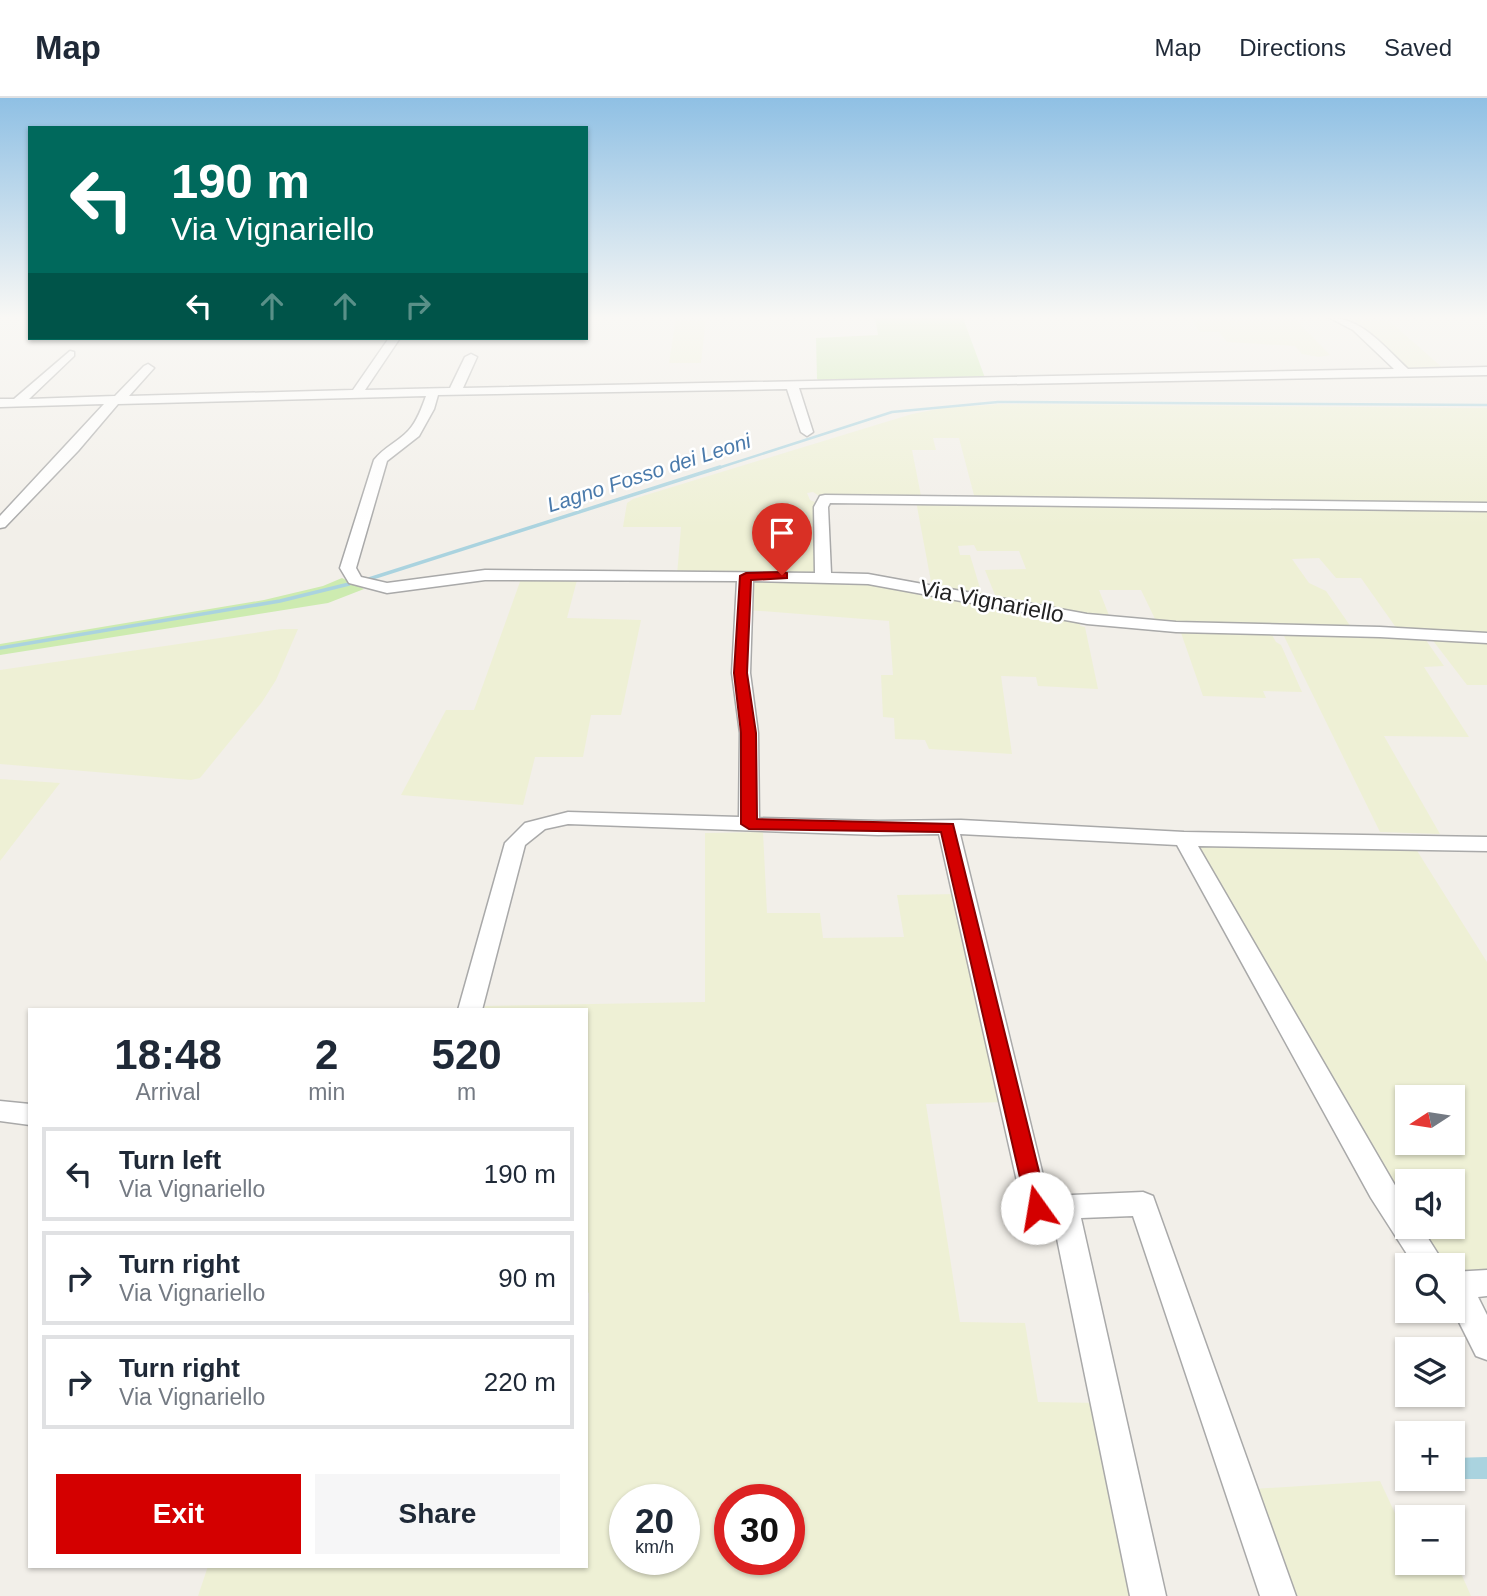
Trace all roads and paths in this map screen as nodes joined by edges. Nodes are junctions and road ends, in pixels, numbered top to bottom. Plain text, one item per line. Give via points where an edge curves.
1 (33, 388) edge
2 (128, 388) edge
3 (360, 388) edge
4 (457, 388) edge
5 (604, 388) edge
6 (793, 388) edge
7 (433, 391) junction
8 (456, 391) junction
9 (357, 393) junction
10 (116, 400) junction
11 (0, 403) edge
12 (17, 403) junction
13 (807, 432) dead end
14 (1487, 508) edge
15 (0, 524) edge
16 (746, 576) junction
17 (823, 576) junction
18 (1487, 638) edge
19 (749, 824) junction
20 (948, 827) junction
21 (1184, 839) junction
22 (1487, 844) edge
23 (471, 1008) edge
24 (0, 1111) edge
25 (28, 1115) edge
26 (1063, 1207) junction
27 (1422, 1253) edge
28 (1487, 1283) edge
29 (1465, 1284) edge
30 (1465, 1305) edge
31 (1487, 1346) edge
32 (1148, 1596) edge
33 (1278, 1596) edge

1 - 12 street
2 - 10 street
3 - 9 street
4 - 8 street
5 - 8 street
6 - 13 street
7 - 8 street
7 - 9 street
7 - 16 street, Via Vignariello via 414,433 384,455 376,474 348,568 355,580 400,588 485,575
9 - 10 street
10 - 12 street
10 - 15 street
11 - 12 street
14 - 17 street via 825,499 821,507
16 - 17 street, Via Vignariello
16 - 19 street via 741,673 748,733
17 - 18 street, Via Vignariello via 884,581 1028,609 1176,627
19 - 20 street
19 - 23 street via 568,818 527,829 515,843
20 - 21 street
20 - 26 street via 1037,1208
21 - 22 street
21 - 27 street via 1381,1190
24 - 25 street
26 - 32 street
26 - 33 street via 1143,1204
28 - 29 street
30 - 31 street

